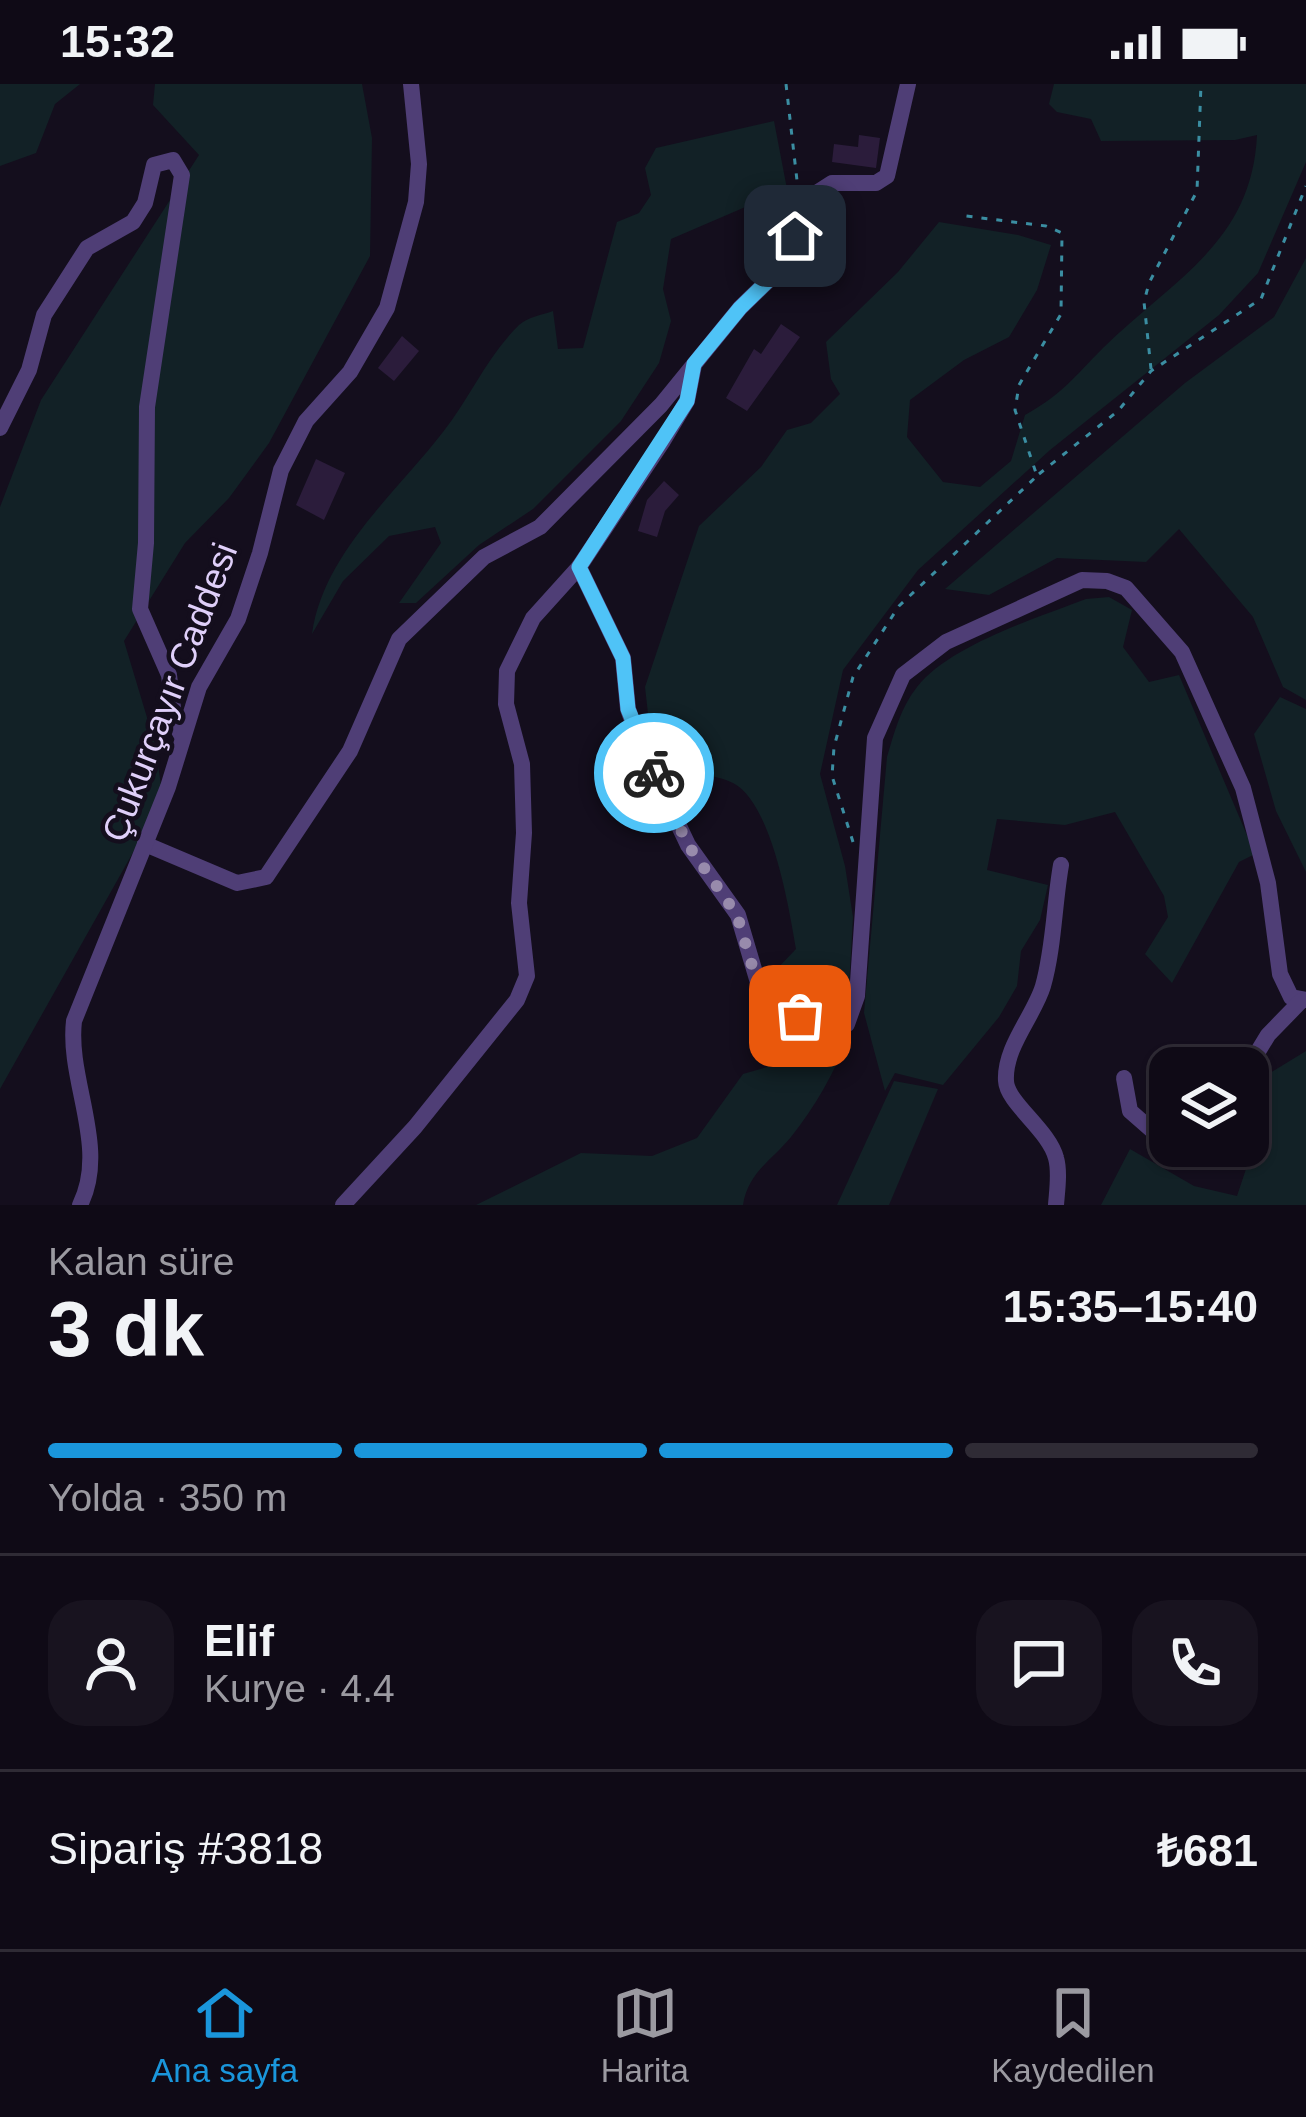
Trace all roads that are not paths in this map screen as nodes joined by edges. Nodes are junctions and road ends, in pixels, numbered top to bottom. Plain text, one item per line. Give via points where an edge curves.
1 (411, 84) edge
2 (908, 84) edge
3 (694, 364) junction
4 (0, 428) edge
5 (579, 567) junction
6 (182, 736) junction
7 (145, 844) junction
8 (1061, 865) dead end
9 (1303, 1001) edge
10 (1261, 1047) edge
11 (1124, 1078) dead end
12 (1149, 1128) edge
13 (80, 1205) edge
14 (343, 1205) edge
15 (1056, 1205) edge

1 - 6 street, Çukurçayır Caddesi via 416,202 387,308 280,470 238,620
2 - 3 street via 887,176 818,192 778,271
3 - 5 street via 687,401
3 - 7 street via 540,527 484,557 398,639 350,752 266,877 237,884
4 - 6 street via 72,266 134,222 154,164 173,160 182,175 147,407 140,609 169,675
5 - 9 street via 623,658 642,748 688,845 737,915 758,986 773,1005 827,1026 847,1024 857,996 875,738 903,675 946,642 1082,580 1126,588 1182,652 1244,788 1280,974 1291,997
5 - 14 street via 533,618 507,671 506,704 522,764 519,903 527,976 518,1000
6 - 7 street, Çukurçayır Caddesi
7 - 13 street, Çukurçayır Caddesi via 74,1021 91,1164
8 - 15 street via 1045,979 1006,1079 1057,1160
9 - 10 street
11 - 12 street via 1130,1111

